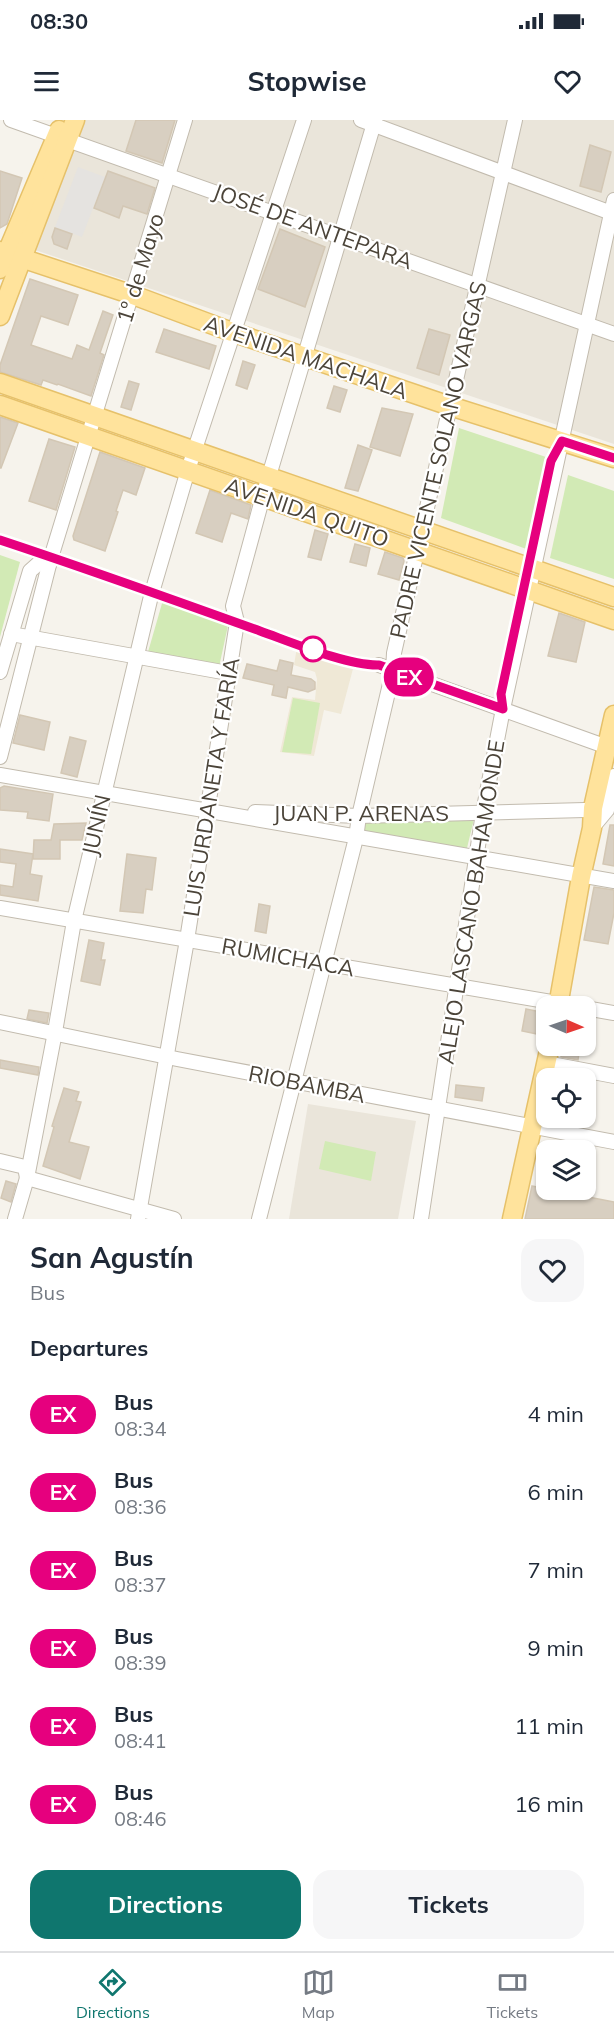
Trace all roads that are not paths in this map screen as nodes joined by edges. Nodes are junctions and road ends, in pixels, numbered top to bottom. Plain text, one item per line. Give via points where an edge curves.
1 (12, 120) edge
2 (75, 120) edge
3 (186, 120) edge
4 (304, 120) edge
5 (515, 120) edge
6 (370, 121) edge
7 (62, 132) edge
8 (503, 172) junction
9 (168, 174) junction
10 (613, 209) edge
11 (273, 213) junction
12 (340, 237) junction
13 (7, 258) edge
14 (477, 285) junction
15 (133, 295) junction
16 (0, 316) edge
17 (587, 325) junction
18 (232, 332) junction
19 (614, 334) edge
20 (304, 357) junction
21 (0, 383) edge
22 (0, 405) edge
23 (450, 406) junction
24 (95, 416) junction
25 (88, 436) junction
26 (562, 441) junction
27 (197, 443) junction
28 (614, 458) edge
29 (188, 470) junction
30 (269, 477) junction
31 (263, 496) junction
32 (422, 530) junction
33 (417, 550) junction
34 (49, 565) junction
35 (534, 569) junction
36 (529, 590) junction
37 (614, 597) edge
38 (614, 620) edge
39 (11, 634) junction
40 (32, 637) junction
41 (136, 655) junction
42 (379, 665) dead end
43 (393, 671) junction
44 (0, 672) edge
45 (228, 673) junction
46 (503, 709) junction
47 (614, 715) edge
48 (599, 744) dead end
49 (0, 757) edge
50 (608, 774) edge
51 (0, 775) edge
52 (103, 793) junction
53 (585, 810) dead end
54 (610, 810) edge
55 (208, 811) junction
56 (483, 813) junction
57 (359, 816) junction
58 (592, 828) junction
59 (356, 838) junction
60 (475, 858) junction
61 (581, 877) junction
62 (614, 881) edge
63 (0, 908) edge
64 (74, 921) junction
65 (187, 940) junction
66 (325, 964) junction
67 (457, 986) junction
68 (565, 996) edge
69 (536, 1001) edge
70 (596, 1010) edge
71 (614, 1013) edge
72 (0, 1022) edge
73 (55, 1032) junction
74 (548, 1056) edge
75 (554, 1056) edge
76 (167, 1057) junction
77 (614, 1076) edge
78 (294, 1081) junction
79 (438, 1110) junction
80 (533, 1128) junction
81 (614, 1142) edge
82 (0, 1161) edge
83 (27, 1178) junction
84 (139, 1214) edge
85 (15, 1219) edge
86 (174, 1219) edge
87 (259, 1219) edge
88 (421, 1219) edge
89 (512, 1219) edge

1 - 7 street, JOSÉ DE ANTEPARA
2 - 7 main road
3 - 9 street, 1º de Mayo
4 - 11 street, JUNÍN
5 - 8 street, PADRE VICENTE SOLANO VARGAS
6 - 8 street
6 - 12 street, LUIS URDANETA Y FARÍA
7 - 9 street, JOSÉ DE ANTEPARA
7 - 13 main road
7 - 13 main road via 31,237
8 - 10 street
8 - 14 street, PADRE VICENTE SOLANO VARGAS
9 - 11 street, JOSÉ DE ANTEPARA
9 - 15 street, 1º de Mayo
10 - 17 street, ALEJO LASCANO BAHAMONDE
11 - 12 street, JOSÉ DE ANTEPARA
11 - 18 street, JUNÍN
12 - 14 street, JOSÉ DE ANTEPARA
12 - 20 street, LUIS URDANETA Y FARÍA
13 - 15 main road, AVENIDA MACHALA
13 - 16 main road
14 - 17 street, JOSÉ DE ANTEPARA
14 - 23 street, PADRE VICENTE SOLANO VARGAS
15 - 18 main road, AVENIDA MACHALA
15 - 24 street, 1º de Mayo
17 - 19 street, JOSÉ DE ANTEPARA
17 - 26 street, ALEJO LASCANO BAHAMONDE
18 - 20 main road, AVENIDA MACHALA
18 - 27 street, JUNÍN
20 - 23 main road, AVENIDA MACHALA
20 - 30 street, LUIS URDANETA Y FARÍA
21 - 24 main road, AVENIDA QUITO
22 - 25 main road, AVENIDA QUITO
23 - 26 main road, AVENIDA MACHALA
23 - 32 street, PADRE VICENTE SOLANO VARGAS
24 - 25 street, 1º de Mayo
24 - 27 main road, AVENIDA QUITO
25 - 29 main road, AVENIDA QUITO
25 - 34 street, 1º de Mayo
26 - 28 main road, AVENIDA MACHALA
26 - 35 street, ALEJO LASCANO BAHAMONDE
27 - 29 street, JUNÍN
27 - 30 main road, AVENIDA QUITO
29 - 31 main road, AVENIDA QUITO
29 - 41 street, JUNÍN
30 - 31 street, LUIS URDANETA Y FARÍA
30 - 32 main road, AVENIDA QUITO
31 - 33 main road, AVENIDA QUITO
31 - 45 street, LUIS URDANETA Y FARÍA via 233,606 237,622
32 - 33 street, PADRE VICENTE SOLANO VARGAS
32 - 35 main road, AVENIDA QUITO
33 - 36 main road, AVENIDA QUITO
33 - 43 street, PADRE VICENTE SOLANO VARGAS
34 - 39 street via 39,563 30,571
34 - 40 street, 1º de Mayo
35 - 36 street, ALEJO LASCANO BAHAMONDE
35 - 37 main road, AVENIDA QUITO
36 - 38 main road, AVENIDA QUITO
36 - 46 street, ALEJO LASCANO BAHAMONDE
39 - 40 street
39 - 44 street
40 - 41 street
40 - 49 street, 1º de Mayo
41 - 45 street
41 - 52 street, JUNÍN
42 - 43 street
43 - 46 street
43 - 57 street, PADRE VICENTE SOLANO VARGAS
45 - 55 street, LUIS URDANETA Y FARÍA
46 - 48 street
46 - 56 street, ALEJO LASCANO BAHAMONDE
47 - 50 main road
50 - 54 street
50 - 58 main road via 593,808
51 - 52 street
52 - 55 street
52 - 64 street, JUNÍN
53 - 56 street, JUAN P. ARENAS
54 - 58 street
55 - 57 street, JUAN P. ARENAS
55 - 59 street
55 - 65 street, LUIS URDANETA Y FARÍA
56 - 57 street, JUAN P. ARENAS
56 - 60 street, ALEJO LASCANO BAHAMONDE
57 - 59 street, PADRE VICENTE SOLANO VARGAS
58 - 61 main road
59 - 60 street
59 - 66 street, PADRE VICENTE SOLANO VARGAS
60 - 61 street
60 - 67 street, ALEJO LASCANO BAHAMONDE
61 - 62 street
61 - 68 main road
63 - 64 street, RUMICHACA
64 - 65 street, RUMICHACA
64 - 73 street, JUNÍN
65 - 66 street, RUMICHACA
65 - 76 street, LUIS URDANETA Y FARÍA
66 - 67 street, RUMICHACA
66 - 78 street, PADRE VICENTE SOLANO VARGAS
67 - 69 street, RUMICHACA
67 - 79 street, ALEJO LASCANO BAHAMONDE
70 - 71 street
72 - 73 street, RIOBAMBA
73 - 76 street, RIOBAMBA
73 - 83 street, JUNÍN
74 - 80 main road
75 - 77 street
76 - 78 street, RIOBAMBA
76 - 84 street, LUIS URDANETA Y FARÍA
78 - 79 street, RIOBAMBA
78 - 87 street, PADRE VICENTE SOLANO VARGAS
79 - 80 street, RIOBAMBA
79 - 88 street, ALEJO LASCANO BAHAMONDE
80 - 81 street, RIOBAMBA
80 - 89 main road
82 - 83 street via 25,1167
83 - 84 street
83 - 85 street, JUNÍN
84 - 86 street

